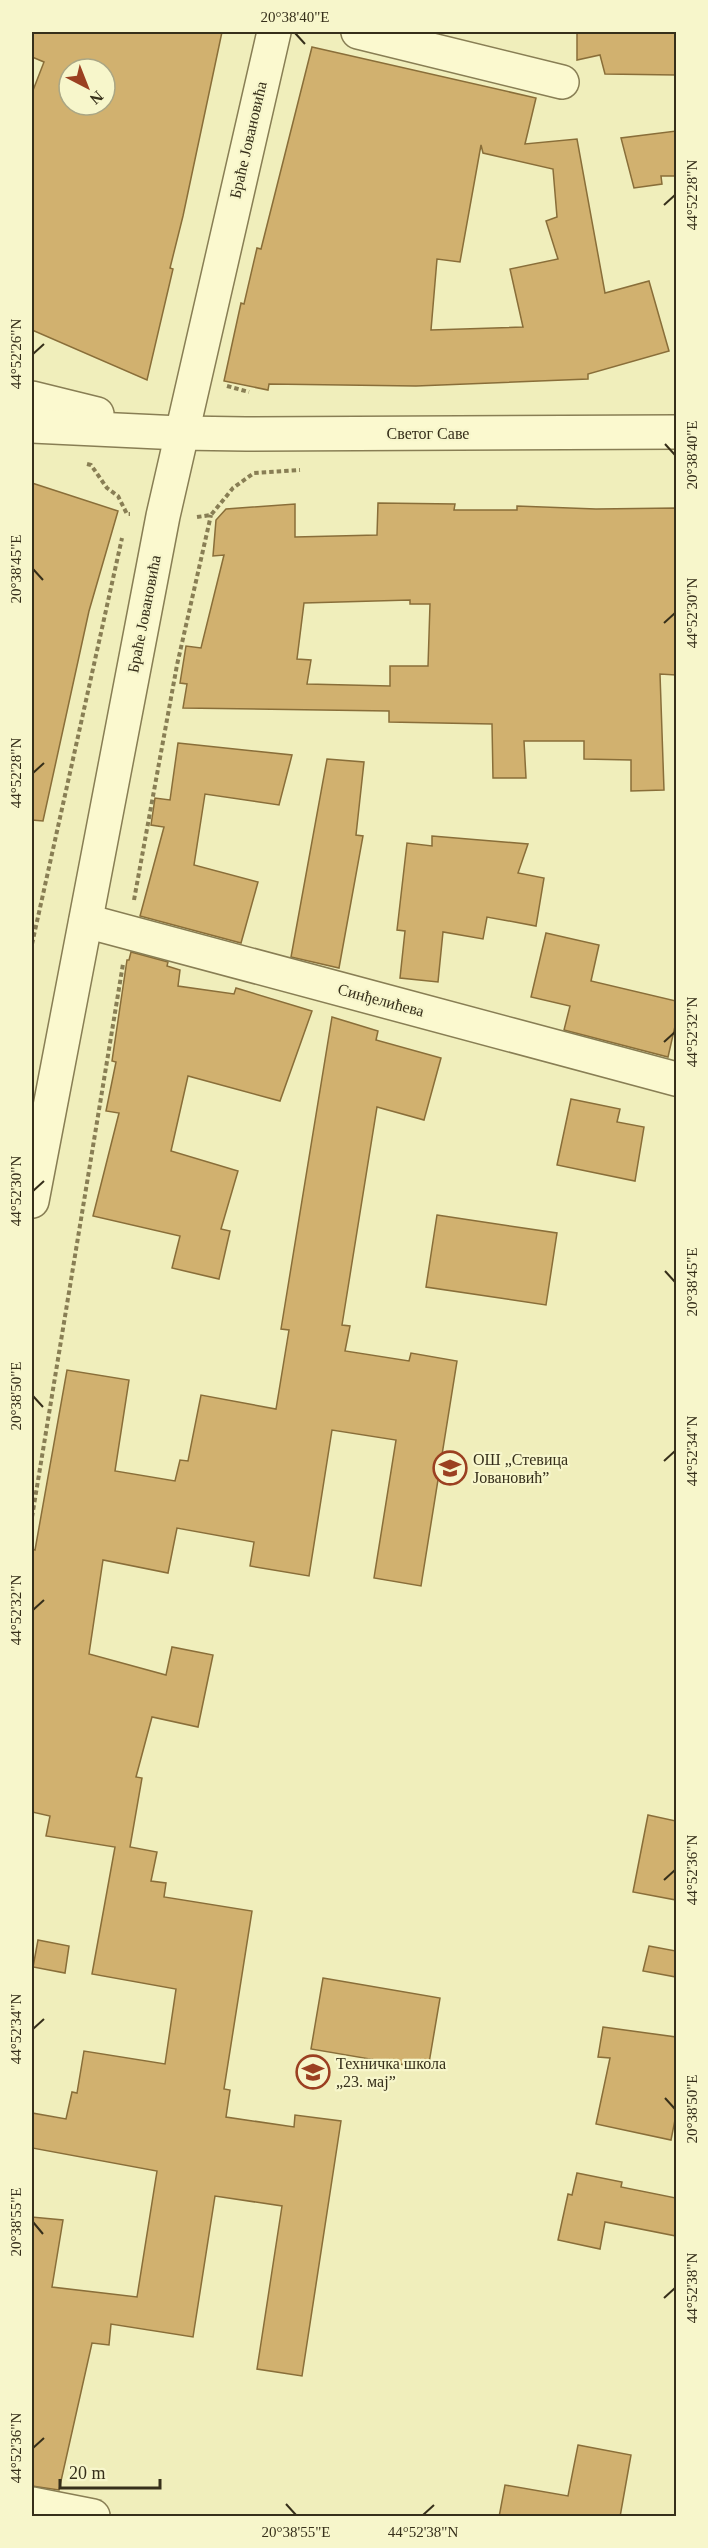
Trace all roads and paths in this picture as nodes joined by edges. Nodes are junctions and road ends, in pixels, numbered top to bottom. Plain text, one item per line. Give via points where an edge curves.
1 (274, 32) edge
2 (358, 32) edge
3 (562, 82) dead end
4 (32, 398) edge
5 (32, 426) edge
6 (676, 432) edge
7 (180, 434) junction
8 (127, 514) dead end
9 (212, 515) dead end
10 (124, 525) dead end
11 (122, 537) dead end
12 (86, 921) junction
13 (128, 932) junction
14 (32, 944) edge
15 (676, 1079) edge
16 (32, 1201) edge
17 (32, 1516) edge
18 (32, 2504) edge
19 (93, 2517) edge

1 - 7 street, Браће Јовановића
2 - 3 street
4 - 7 street, Светог Саве
5 - 7 street, Светог Саве
6 - 7 street, Светог Саве
7 - 12 street, Браће Јовановића
8 - 10 path
9 - 13 path via 177,665
11 - 14 path
12 - 13 street, Синђелићева
12 - 16 street, Браће Јовановића
13 - 15 street, Синђелићева
13 - 17 path
18 - 19 street

